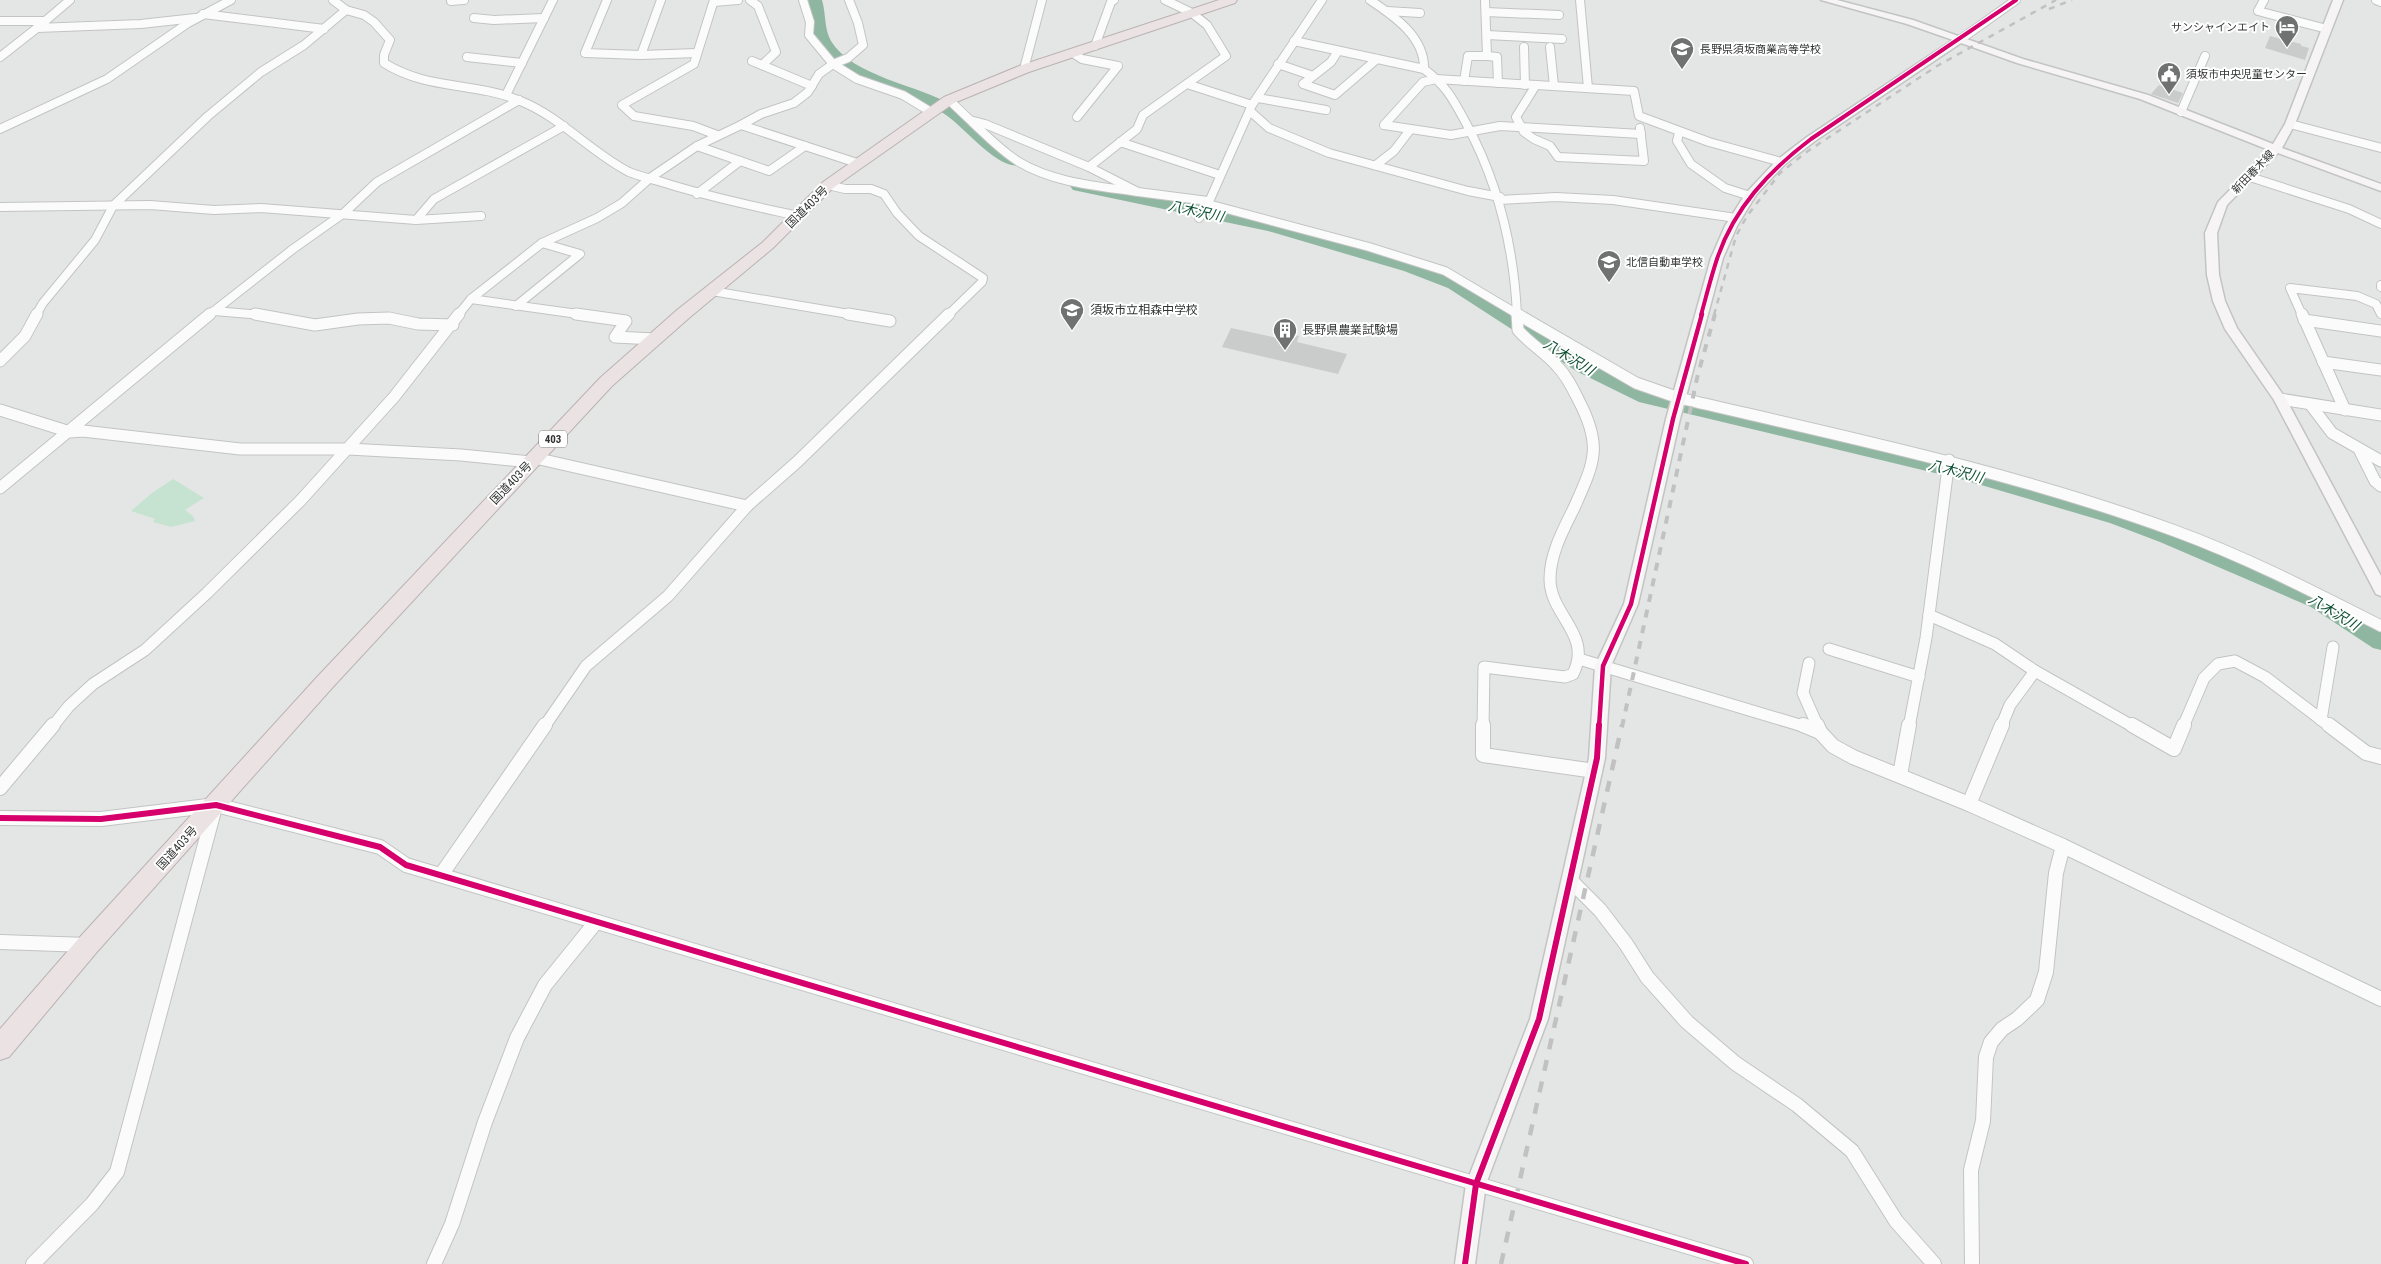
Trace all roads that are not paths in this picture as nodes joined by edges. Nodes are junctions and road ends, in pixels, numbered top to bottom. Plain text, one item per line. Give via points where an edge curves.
1 (70, 0) edge
2 (231, 0) edge
3 (333, 0) edge
4 (338, 0) edge
5 (464, 0) edge
6 (553, 0) edge
7 (608, 0) edge
8 (661, 0) edge
9 (738, 0) edge
10 (750, 0) edge
11 (803, 0) edge
12 (849, 0) edge
13 (1042, 0) edge
14 (1114, 0) edge
15 (1164, 0) edge
16 (1231, 0) edge
17 (1322, 0) edge
18 (1370, 0) edge
19 (1485, 0) edge
20 (1580, 0) edge
21 (1826, 0) edge
22 (2016, 0) edge
23 (2264, 0) edge
24 (2338, 0) edge
25 (2376, 0) edge
26 (714, 1) edge
27 (451, 2) edge
28 (2381, 2) edge
29 (1851, 3) edge
30 (346, 10) junction
31 (1387, 11) junction
32 (1486, 12) junction
33 (1192, 13) junction
34 (1420, 13) dead end
35 (200, 16) junction
36 (1559, 16) dead end
37 (474, 18) dead end
38 (544, 18) junction
39 (0, 21) edge
40 (44, 21) junction
41 (37, 28) junction
42 (324, 29) junction
43 (2327, 29) junction
44 (1487, 35) junction
45 (1562, 39) dead end
46 (1961, 39) junction
47 (1294, 41) junction
48 (1095, 46) junction
49 (1524, 47) dead end
50 (1550, 47) dead end
51 (1338, 51) junction
52 (697, 53) junction
53 (1073, 53) junction
54 (642, 55) junction
55 (1487, 56) junction
56 (2205, 56) dead end
57 (0, 57) edge
58 (468, 57) dead end
59 (1377, 59) junction
60 (752, 62) dead end
61 (522, 63) junction
62 (762, 64) junction
63 (833, 64) junction
64 (1278, 64) junction
65 (1024, 69) junction
66 (1424, 69) junction
67 (1314, 76) junction
68 (1436, 79) junction
69 (1464, 81) junction
70 (1498, 83) junction
71 (1187, 84) junction
72 (1525, 85) junction
73 (1536, 85) junction
74 (812, 86) junction
75 (1554, 86) junction
76 (1588, 88) junction
77 (506, 95) junction
78 (1258, 98) junction
79 (519, 100) junction
80 (950, 100) junction
81 (1251, 108) junction
82 (1326, 110) dead end
83 (931, 112) junction
84 (2181, 112) junction
85 (1639, 116) junction
86 (1077, 117) dead end
87 (970, 120) junction
88 (2290, 124) junction
89 (741, 125) junction
90 (564, 126) junction
91 (1520, 126) junction
92 (0, 129) edge
93 (1410, 130) junction
94 (1470, 130) junction
95 (1679, 133) junction
96 (1641, 134) junction
97 (717, 135) junction
98 (1120, 142) junction
99 (697, 146) junction
100 (805, 146) junction
101 (2381, 148) edge
102 (2276, 150) junction
103 (740, 161) junction
104 (1781, 162) junction
105 (857, 163) junction
106 (1376, 165) junction
107 (1089, 167) junction
108 (1220, 175) junction
109 (2250, 177) junction
110 (650, 178) junction
111 (828, 185) junction
112 (2381, 188) edge
113 (1138, 192) junction
114 (697, 194) junction
115 (1750, 196) junction
116 (1500, 199) junction
117 (1208, 203) junction
118 (113, 206) junction
119 (0, 207) edge
120 (344, 213) junction
121 (480, 216) dead end
122 (798, 216) junction
123 (1199, 218) dead end
124 (1736, 218) junction
125 (416, 220) junction
126 (2381, 224) edge
127 (542, 243) junction
128 (712, 291) junction
129 (472, 300) junction
130 (516, 306) junction
131 (214, 311) junction
132 (2381, 314) edge
133 (1517, 315) junction
134 (2304, 320) junction
135 (890, 321) dead end
136 (452, 325) junction
137 (2381, 331) edge
138 (654, 339) junction
139 (0, 361) edge
140 (2323, 362) junction
141 (2381, 370) edge
142 (1679, 398) junction
143 (2280, 400) junction
144 (2310, 404) junction
145 (0, 410) edge
146 (2345, 410) junction
147 (2381, 415) edge
148 (70, 432) junction
149 (348, 449) junction
150 (2360, 450) junction
151 (533, 460) junction
152 (2379, 461) edge
153 (1949, 466) junction
154 (2381, 486) edge
155 (0, 488) edge
156 (746, 506) junction
157 (2381, 590) edge
158 (1929, 615) junction
159 (2381, 626) edge
160 (2333, 647) dead end
161 (1829, 649) dead end
162 (1579, 659) junction
163 (1809, 663) dead end
164 (1603, 666) junction
165 (2035, 671) junction
166 (1919, 677) junction
167 (2321, 720) junction
168 (1820, 732) junction
169 (2381, 757) edge
170 (1595, 771) junction
171 (1900, 775) junction
172 (0, 788) edge
173 (1969, 804) junction
174 (216, 805) junction
175 (0, 818) edge
176 (2063, 846) junction
177 (441, 875) junction
178 (1571, 880) junction
179 (596, 922) junction
180 (0, 942) edge
181 (88, 945) junction
182 (2381, 999) edge
183 (0, 1048) edge
184 (1476, 1184) junction
185 (32, 1264) edge
186 (434, 1264) edge
187 (1465, 1264) edge
188 (1746, 1264) edge
189 (1934, 1264) edge
190 (1972, 1264) edge

1 - 40 street
2 - 35 street
3 - 4 street
3 - 30 street
5 - 27 street
6 - 38 street
7 - 54 street via 585,54
8 - 54 street
9 - 26 street
10 - 62 street via 758,6 776,52
11 - 63 street via 811,29 809,35
12 - 63 street via 863,45 848,58
13 - 65 street
14 - 48 street
15 - 33 street
16 - 33 highway, 国道403号 / 403
17 - 47 street
18 - 31 street
19 - 32 street
20 - 76 street
21 - 29 street, 新田春木線
22 - 46 street
23 - 43 street via 2258,11
24 - 43 street
25 - 28 street
26 - 52 street
29 - 46 street, 新田春木線
30 - 42 street
30 - 77 street via 364,15 390,40 384,63 391,68 440,84
31 - 34 street
31 - 66 street via 1406,28 1424,54
32 - 36 street
32 - 44 street
33 - 48 highway, 国道403号 / 403
33 - 71 street via 1207,25 1226,56
35 - 41 street via 141,24
35 - 42 street
35 - 92 street via 120,70
37 - 38 street
38 - 61 street
39 - 40 street
40 - 41 street
41 - 57 street
42 - 118 street via 261,72 208,116
43 - 88 street
44 - 45 street
44 - 55 street
46 - 84 street, 新田春木線 via 2020,61 2144,97
46 - 104 street
47 - 51 street
47 - 64 street
48 - 53 highway, 国道403号 / 403
49 - 72 street
50 - 75 street
51 - 59 street
51 - 67 street via 1331,62
52 - 54 street
52 - 97 street via 694,64 622,105 634,116 693,126
53 - 65 highway, 国道403号 / 403
53 - 86 street via 1082,59 1118,66
55 - 69 street via 1468,56
55 - 70 street via 1497,58
56 - 84 street
58 - 61 street
59 - 66 street
59 - 67 street via 1335,95 1303,84
60 - 62 street
61 - 77 street
62 - 74 street
63 - 74 street via 819,74
63 - 83 street via 857,79 903,95
64 - 67 street
64 - 78 street
65 - 80 highway, 国道403号 / 403
66 - 68 street
68 - 69 street
68 - 93 street via 1424,82 1384,125
68 - 94 street via 1446,88
69 - 70 street
70 - 72 street
71 - 81 street
71 - 98 street via 1143,115 1137,129
72 - 73 street
73 - 75 street
73 - 91 street via 1516,117
74 - 89 street via 794,103
75 - 76 street
76 - 85 street via 1634,92
77 - 79 street
78 - 81 street
78 - 82 street
79 - 90 street
79 - 120 street via 377,182
80 - 83 highway, 国道403号 / 403
80 - 87 street
81 - 106 street via 1269,128 1329,153
81 - 108 street
83 - 105 highway, 国道403号 / 403
84 - 102 street, 新田春木線
85 - 95 street
85 - 96 street
87 - 107 street
87 - 113 street via 1007,154 1038,171 1066,180
88 - 101 street
88 - 102 street
89 - 97 street
89 - 100 street
90 - 110 street via 628,172
90 - 125 street via 434,199
91 - 94 street
91 - 96 street
91 - 96 street via 1538,143 1550,146 1558,157 1644,161
93 - 94 street via 1451,135
93 - 106 street via 1394,151
94 - 116 street
95 - 104 street
95 - 115 street via 1677,141 1691,164 1725,188
97 - 99 street
98 - 107 street
98 - 108 street
99 - 103 street
99 - 110 street
100 - 103 street via 770,171
100 - 105 street
102 - 109 street, 新田春木線
102 - 112 street
103 - 114 street
104 - 115 street
105 - 111 highway, 国道403号 / 403
106 - 116 street
107 - 113 street
108 - 117 street
109 - 126 street via 2349,209
109 - 143 street, 新田春木線 via 2222,204 2211,234 2213,275 2219,301 2231,329
110 - 114 street
110 - 127 street via 622,203
111 - 122 highway, 国道403号 / 403
111 - 156 street via 871,189 884,194 919,236 983,278 969,296 832,428
113 - 117 street
114 - 122 street
115 - 124 street
116 - 124 street via 1613,200
116 - 133 street via 1510,238
117 - 123 street
117 - 133 street via 1445,271
118 - 119 street
118 - 120 street
118 - 139 street via 95,240 43,303 25,336
120 - 125 street
120 - 131 street
121 - 125 street
122 - 128 highway, 国道403号 / 403
124 - 142 street via 1717,258
127 - 129 street
127 - 130 street via 580,254
128 - 135 street
128 - 138 highway, 国道403号 / 403
129 - 130 street
129 - 136 street
130 - 138 street via 626,321 615,337
131 - 136 street via 256,314 315,325 389,318 418,324
131 - 148 street
132 - 134 street via 2376,304 2357,296 2290,288
133 - 142 street via 1636,383
133 - 162 street via 1518,330 1558,367 1594,437 1592,466 1552,556 1550,580 1551,594 1576,637
134 - 137 street
134 - 140 street
136 - 149 street
138 - 151 highway, 国道403号 / 403 via 606,382
140 - 141 street
140 - 146 street
142 - 153 street
142 - 164 street via 1632,604
143 - 144 street
143 - 157 street, 新田春木線
144 - 146 street
144 - 150 street via 2332,433
145 - 148 street
146 - 147 street
148 - 149 street via 240,448
148 - 155 street
149 - 151 street
149 - 172 street via 207,593 144,650 93,684 69,706
150 - 152 street
150 - 154 street via 2375,481
151 - 156 street
151 - 174 highway, 国道403号 / 403 via 432,566
153 - 158 street
153 - 159 street via 2066,494 2176,531 2265,568
156 - 177 street via 668,596 586,666
158 - 165 street via 1995,644
158 - 166 street
160 - 167 street
161 - 166 street
162 - 164 street
162 - 170 street via 1573,674 1564,677 1484,667 1482,755
163 - 168 street via 1803,693
164 - 168 street
164 - 170 street
165 - 167 street via 2174,749 2204,678 2218,664 2235,661 2265,677
165 - 173 street via 2010,705
166 - 171 street
167 - 169 street via 2366,754
168 - 171 street via 1833,746 1853,757
170 - 178 street
171 - 173 street
173 - 176 street
174 - 175 street via 101,819
174 - 177 street via 380,847 406,865
174 - 181 highway, 国道403号 / 403
174 - 185 street via 117,1172 92,1204
176 - 182 street
176 - 190 street via 2056,873 2046,972 2037,1000 2002,1029 1991,1042 1986,1057 1983,1121 1971,1170
177 - 179 street
178 - 184 street via 1539,1019
178 - 189 street via 1600,910 1652,984 1687,1022 1735,1063 1797,1105 1852,1151 1896,1221
179 - 184 street
179 - 186 street via 545,985 517,1038 452,1224
180 - 181 street
181 - 183 highway, 国道403号 / 403
184 - 187 street
184 - 188 street

